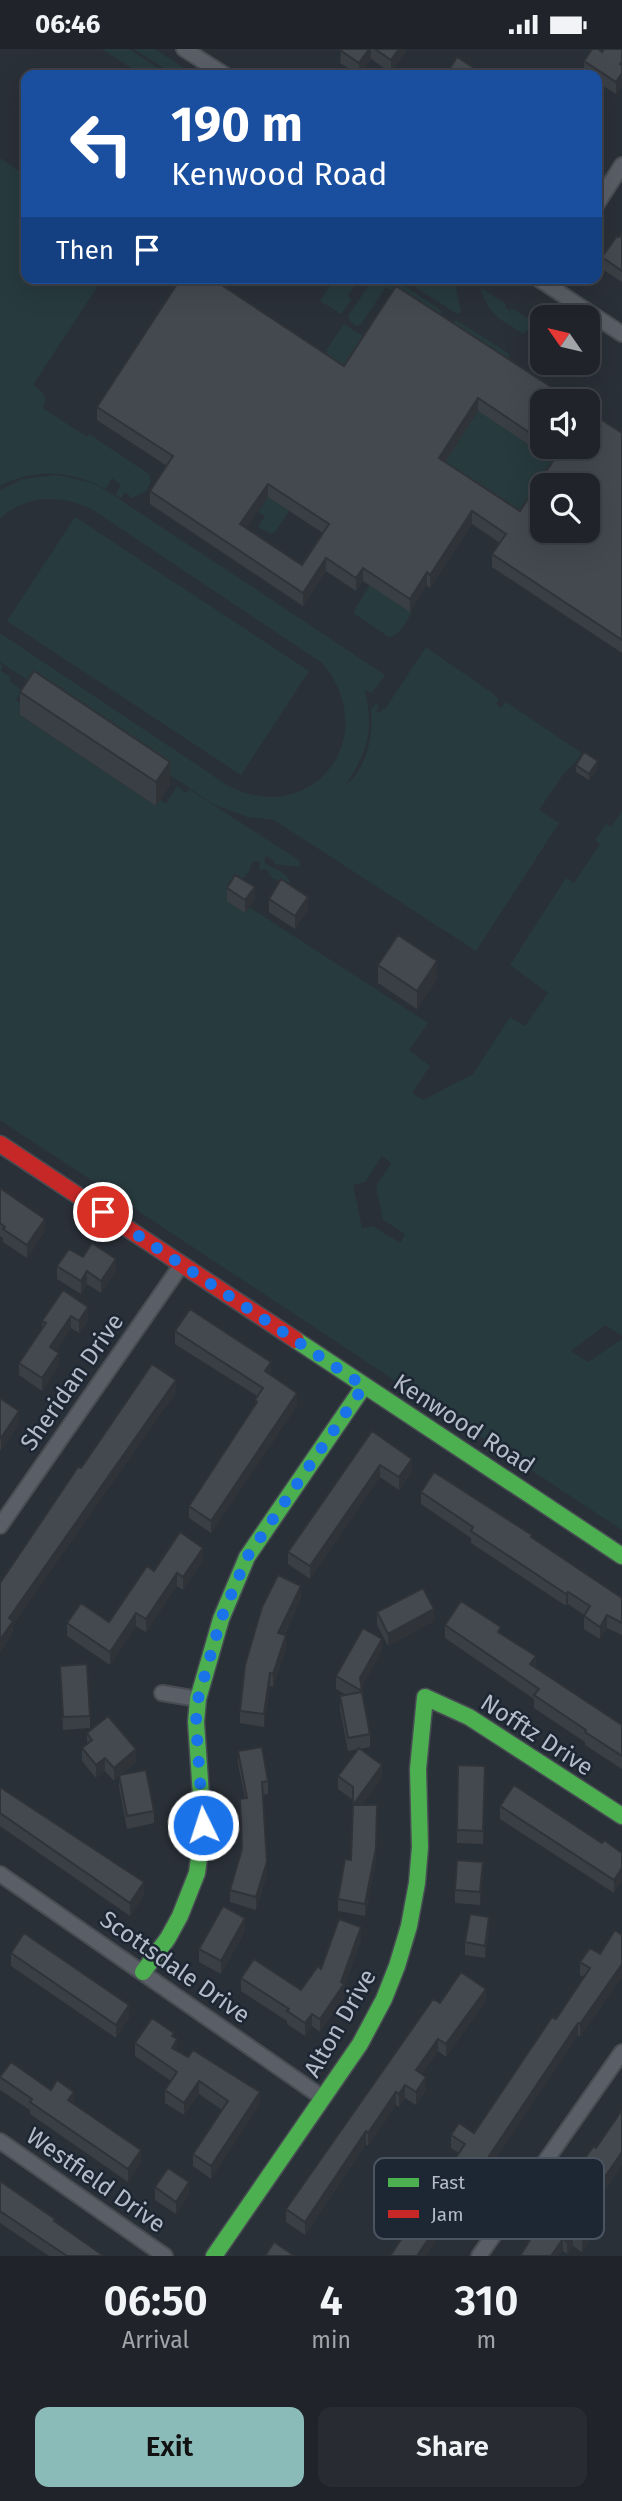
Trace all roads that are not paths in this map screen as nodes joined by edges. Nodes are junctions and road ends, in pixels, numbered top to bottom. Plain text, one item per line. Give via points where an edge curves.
1 (184, 49) edge
2 (217, 70) edge
3 (622, 165) edge
4 (602, 196) edge
5 (549, 284) edge
6 (622, 334) edge
7 (0, 1144) edge
8 (182, 1264) junction
9 (364, 1386) junction
10 (0, 1526) edge
11 (622, 1556) edge
12 (162, 1693) dead end
13 (425, 1697) joint
14 (198, 1699) junction
15 (622, 1816) edge
16 (0, 1874) edge
17 (143, 1972) junction
18 (622, 2052) edge
19 (323, 2098) junction
20 (0, 2141) edge
21 (548, 2158) edge
22 (492, 2239) edge
23 (166, 2256) edge
24 (214, 2256) edge
25 (480, 2256) edge

1 - 2 street
3 - 4 street
5 - 6 street
7 - 8 street, Kenwood Road
8 - 9 street, Kenwood Road
8 - 10 street, Sheridan Drive
9 - 11 street, Kenwood Road
9 - 14 street via 247,1557 221,1619
12 - 14 street
13 - 15 street, Nofftz Drive via 469,1717
13 - 19 street, Alton Drive via 418,1769 420,1847 409,1926 384,1999
14 - 17 street via 203,1825 197,1873 168,1938
16 - 17 street, Scottsdale Drive
17 - 19 street, Scottsdale Drive
18 - 21 street
19 - 24 street, Alton Drive
20 - 23 street, Westfield Drive
22 - 25 street

